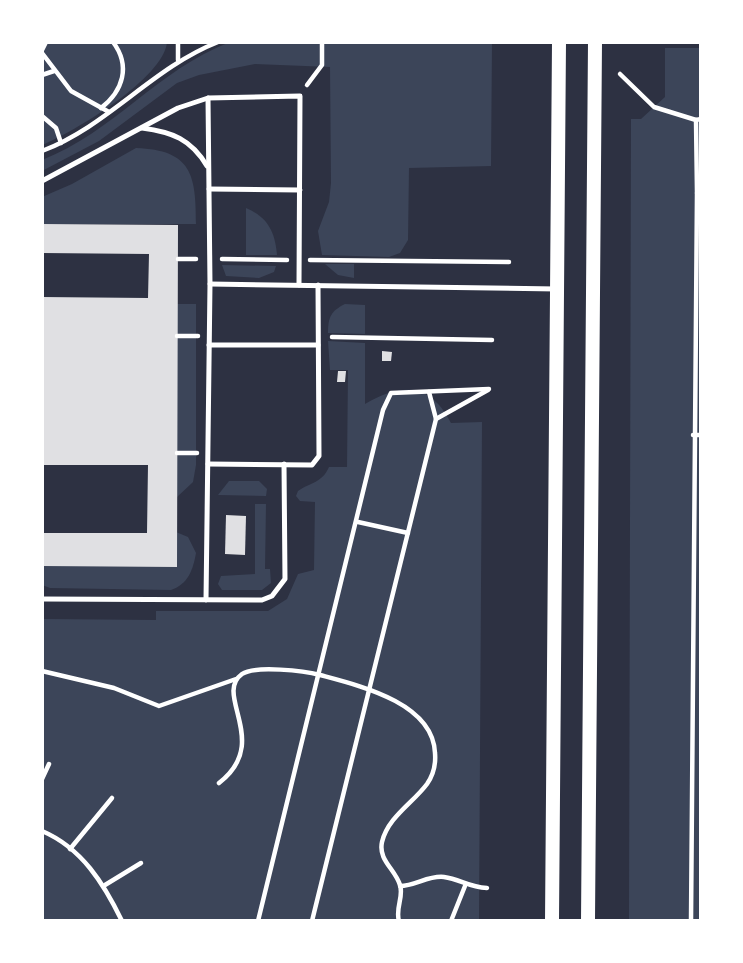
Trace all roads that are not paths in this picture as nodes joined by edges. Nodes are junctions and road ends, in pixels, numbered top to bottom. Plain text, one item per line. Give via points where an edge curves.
1 (559, 42) edge
2 (595, 42) edge
3 (208, 98) junction
4 (141, 128) junction
5 (209, 169) junction
6 (42, 181) edge
7 (209, 189) junction
8 (300, 190) junction
9 (211, 284) junction
10 (299, 285) junction
11 (317, 285) junction
12 (557, 289) junction
13 (209, 345) junction
14 (318, 345) junction
15 (208, 464) junction
16 (284, 464) junction
17 (42, 599) edge
18 (206, 600) junction
19 (552, 921) edge
20 (588, 921) edge

1 - 12 main road
2 - 20 main road
3 - 4 lane
3 - 5 lane
3 - 8 lane via 300,96
4 - 5 lane via 173,132 197,148
4 - 6 lane
5 - 7 lane
7 - 8 lane
7 - 9 lane
8 - 10 lane
9 - 10 lane
9 - 13 lane
10 - 11 lane
11 - 12 lane
11 - 14 lane
12 - 19 main road
13 - 14 lane
13 - 15 lane
14 - 16 lane via 319,456 312,465
15 - 16 lane
15 - 18 lane
16 - 18 lane via 285,579 272,596 261,600
17 - 18 lane

